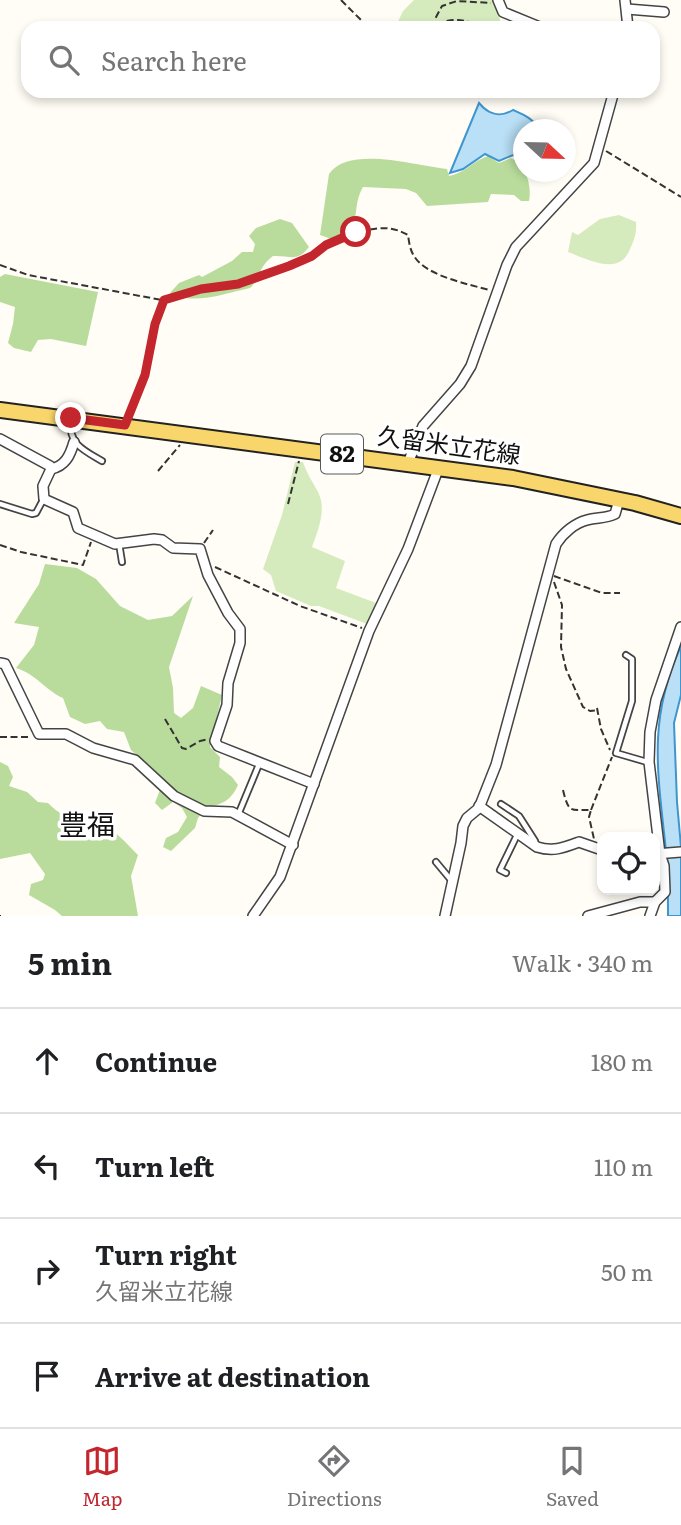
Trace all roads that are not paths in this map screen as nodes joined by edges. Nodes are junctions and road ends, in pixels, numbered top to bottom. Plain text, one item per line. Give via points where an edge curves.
1 (497, 2) edge
2 (626, 4) edge
3 (664, 12) dead end
4 (525, 21) edge
5 (612, 98) edge
6 (0, 410) edge
7 (71, 418) junction
8 (0, 439) edge
9 (74, 443) junction
10 (102, 461) dead end
11 (408, 463) junction
12 (439, 467) junction
13 (51, 469) junction
14 (44, 499) junction
15 (619, 500) junction
16 (0, 504) edge
17 (681, 516) edge
18 (119, 543) junction
19 (122, 562) dead end
20 (681, 627) edge
21 (626, 655) dead end
22 (0, 663) edge
23 (260, 761) junction
24 (649, 762) junction
25 (314, 784) junction
26 (501, 804) dead end
27 (480, 806) junction
28 (238, 816) junction
29 (657, 832) edge
30 (518, 833) junction
31 (293, 845) junction
32 (597, 847) edge
33 (540, 848) junction
34 (681, 852) edge
35 (660, 854) edge
36 (436, 862) dead end
37 (506, 873) dead end
38 (453, 882) junction
39 (655, 902) junction
40 (253, 916) edge
41 (445, 916) edge
42 (588, 916) edge
43 (650, 916) edge

1 - 4 street via 503,12
2 - 3 street
5 - 11 street via 594,163 516,247 471,366 423,426
6 - 7 main road, 久留米立花線 / 82
7 - 9 lane
7 - 11 main road, 久留米立花線 / 82
8 - 13 street
9 - 10 lane
9 - 13 street via 60,467
11 - 12 main road, 久留米立花線 / 82
12 - 15 main road, 久留米立花線 / 82
12 - 25 street via 369,631
13 - 14 street via 43,486
14 - 16 lane via 32,514
14 - 18 street via 73,512 78,528
15 - 17 main road, 久留米立花線 / 82
15 - 27 street via 614,514 579,524 561,535 556,544 496,765
18 - 19 lane
18 - 23 street via 154,539 173,548 200,550 208,575 240,629 227,705 215,740 218,746
20 - 24 street via 656,700
21 - 24 lane via 632,659 632,701 616,753
22 - 28 street via 5,664 39,734 66,734 93,748 135,760 174,796 204,811
23 - 25 street
23 - 28 lane
24 - 29 street
25 - 31 street
26 - 33 lane via 519,816
27 - 30 street
27 - 38 street via 463,826
28 - 31 street
30 - 33 street
30 - 37 lane via 500,870
31 - 40 street via 280,877
32 - 33 street via 579,842 558,849
34 - 35 street
35 - 39 street via 665,892
36 - 38 lane
38 - 41 street
39 - 42 street
39 - 43 street

